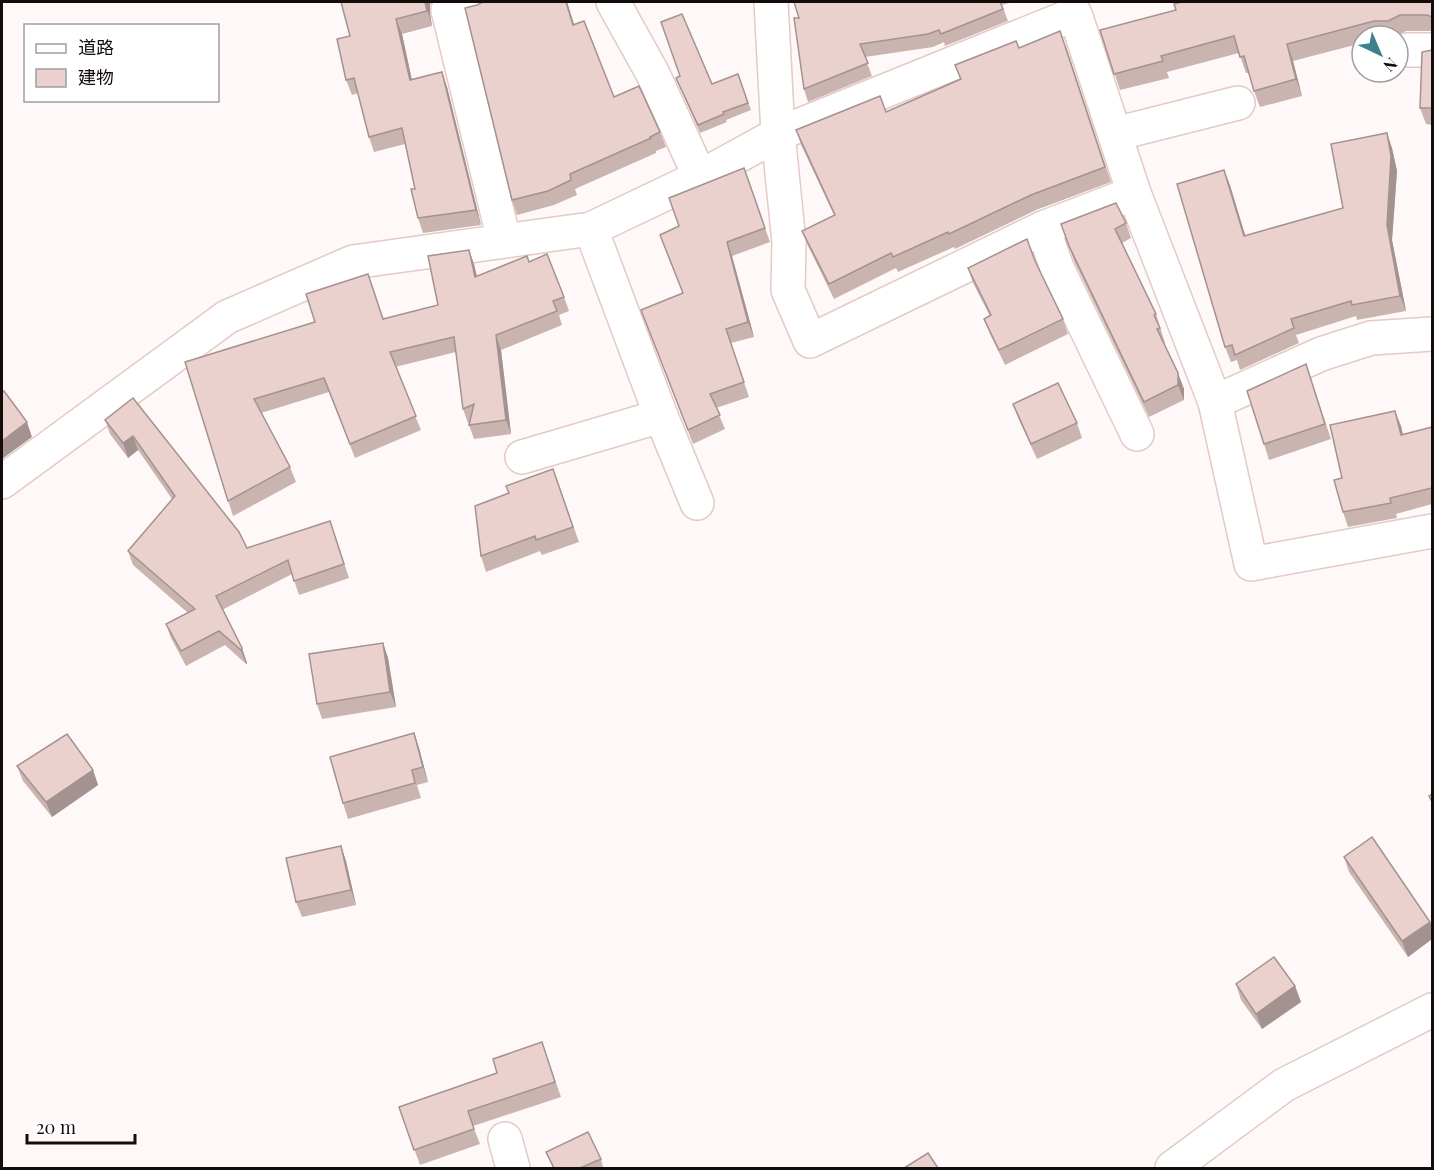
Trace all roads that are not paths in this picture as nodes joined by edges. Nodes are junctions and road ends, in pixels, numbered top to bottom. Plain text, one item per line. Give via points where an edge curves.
1 (478, 2) edge
2 (614, 2) edge
3 (771, 2) edge
4 (1238, 103) dead end
5 (778, 134) junction
6 (1115, 134) junction
7 (700, 177) junction
8 (1134, 193) junction
9 (1043, 228) junction
10 (591, 229) junction
11 (504, 240) junction
12 (1432, 334) edge
13 (1215, 402) junction
14 (662, 416) junction
15 (1137, 434) dead end
16 (522, 457) dead end
17 (2, 482) edge
18 (697, 503) dead end
19 (1432, 531) edge
20 (1432, 1010) edge
21 (1172, 1168) edge

1 - 11 street via 448,10
2 - 7 street via 653,74
3 - 5 street
4 - 6 street
5 - 6 street via 1075,14
5 - 7 street
5 - 9 street via 789,242 788,290 810,341
6 - 8 street
7 - 10 street
8 - 9 street
8 - 13 street
9 - 15 street
10 - 11 street
10 - 14 street
11 - 17 street via 353,262 227,317
12 - 13 street via 1371,338 1321,354
13 - 19 street via 1251,564
14 - 16 street
14 - 18 street
20 - 21 street via 1284,1085

